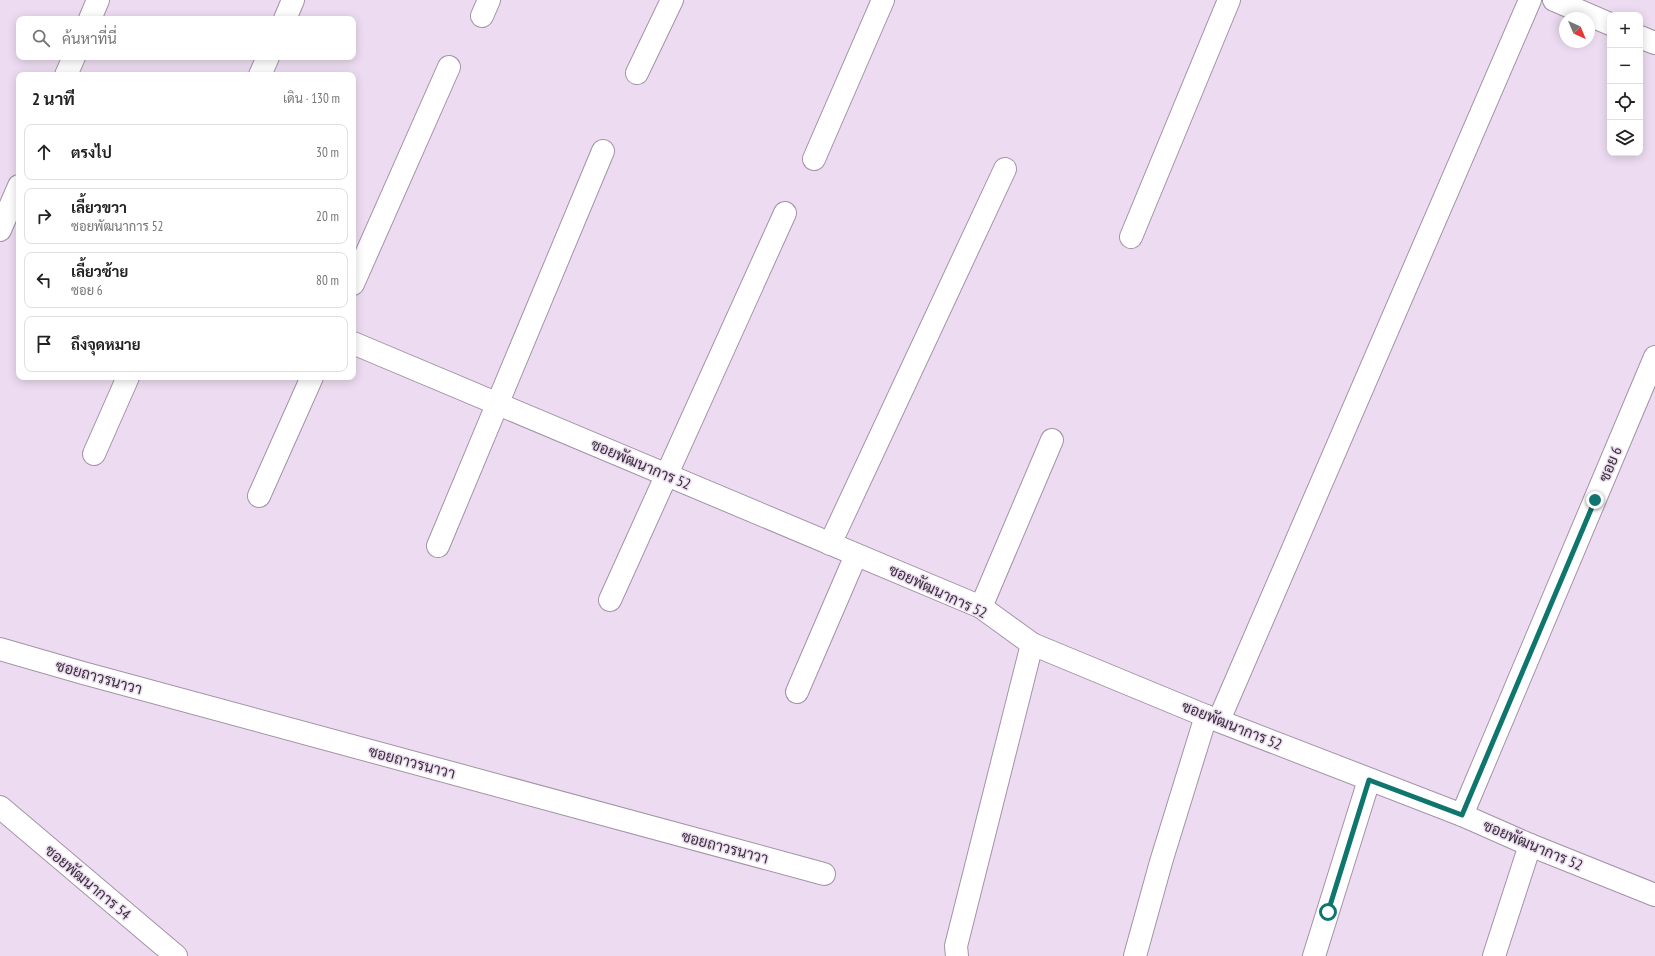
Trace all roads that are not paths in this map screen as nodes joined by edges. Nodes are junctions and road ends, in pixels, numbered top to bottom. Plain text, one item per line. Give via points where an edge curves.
1 (98, 0) edge
2 (293, 0) edge
3 (672, 0) edge
4 (883, 0) edge
5 (1229, 0) edge
6 (1530, 0) edge
7 (1554, 0) edge
8 (91, 16) edge
9 (286, 16) edge
10 (1607, 23) edge
11 (1643, 38) edge
12 (1655, 43) edge
13 (73, 60) edge
14 (267, 60) edge
15 (449, 67) dead end
16 (67, 72) edge
17 (261, 72) edge
18 (638, 73) dead end
19 (603, 151) dead end
20 (814, 159) dead end
21 (1005, 169) dead end
22 (13, 195) edge
23 (785, 213) dead end
24 (0, 230) edge
25 (1131, 237) dead end
26 (356, 277) edge
27 (356, 344) edge
28 (1655, 357) edge
29 (127, 380) edge
30 (311, 380) edge
31 (497, 403) junction
32 (1052, 440) dead end
33 (94, 454) dead end
34 (667, 475) junction
35 (259, 496) dead end
36 (830, 544) junction
37 (438, 546) dead end
38 (856, 555) junction
39 (610, 600) dead end
40 (981, 607) junction
41 (1032, 644) junction
42 (0, 649) edge
43 (797, 692) dead end
44 (1213, 718) junction
45 (1369, 780) junction
46 (0, 807) edge
47 (1462, 815) junction
48 (1530, 845) junction
49 (824, 874) dead end
50 (1655, 895) edge
51 (176, 956) edge
52 (956, 956) edge
53 (1135, 956) edge
54 (1314, 956) edge
55 (1494, 956) edge

1 - 8 street
2 - 9 street
3 - 18 street
4 - 20 street
5 - 25 street
6 - 44 street
7 - 10 street
11 - 12 street
13 - 16 street
14 - 17 street
15 - 26 street
19 - 31 street
21 - 36 street
22 - 24 street
23 - 34 street
27 - 31 street, ซอยพัฒนาการ 52
28 - 47 street, ซอย 6
29 - 33 street
30 - 35 street
31 - 34 street, ซอยพัฒนาการ 52
31 - 37 street
32 - 40 street
34 - 36 street, ซอยพัฒนาการ 52
34 - 39 street
36 - 38 street, ซอยพัฒนาการ 52
38 - 40 street, ซอยพัฒนาการ 52
38 - 43 street
40 - 41 street, ซอยพัฒนาการ 52
41 - 44 street, ซอยพัฒนาการ 52
41 - 52 street via 956,946
42 - 49 street, ซอยถาวรนาวา
44 - 45 street, ซอยพัฒนาการ 52
44 - 53 street via 1160,862
45 - 47 street, ซอยพัฒนาการ 52
45 - 54 street
46 - 51 street, ซอยพัฒนาการ 54
47 - 48 street, ซอยพัฒนาการ 52
48 - 50 street, ซอยพัฒนาการ 52
48 - 55 street

